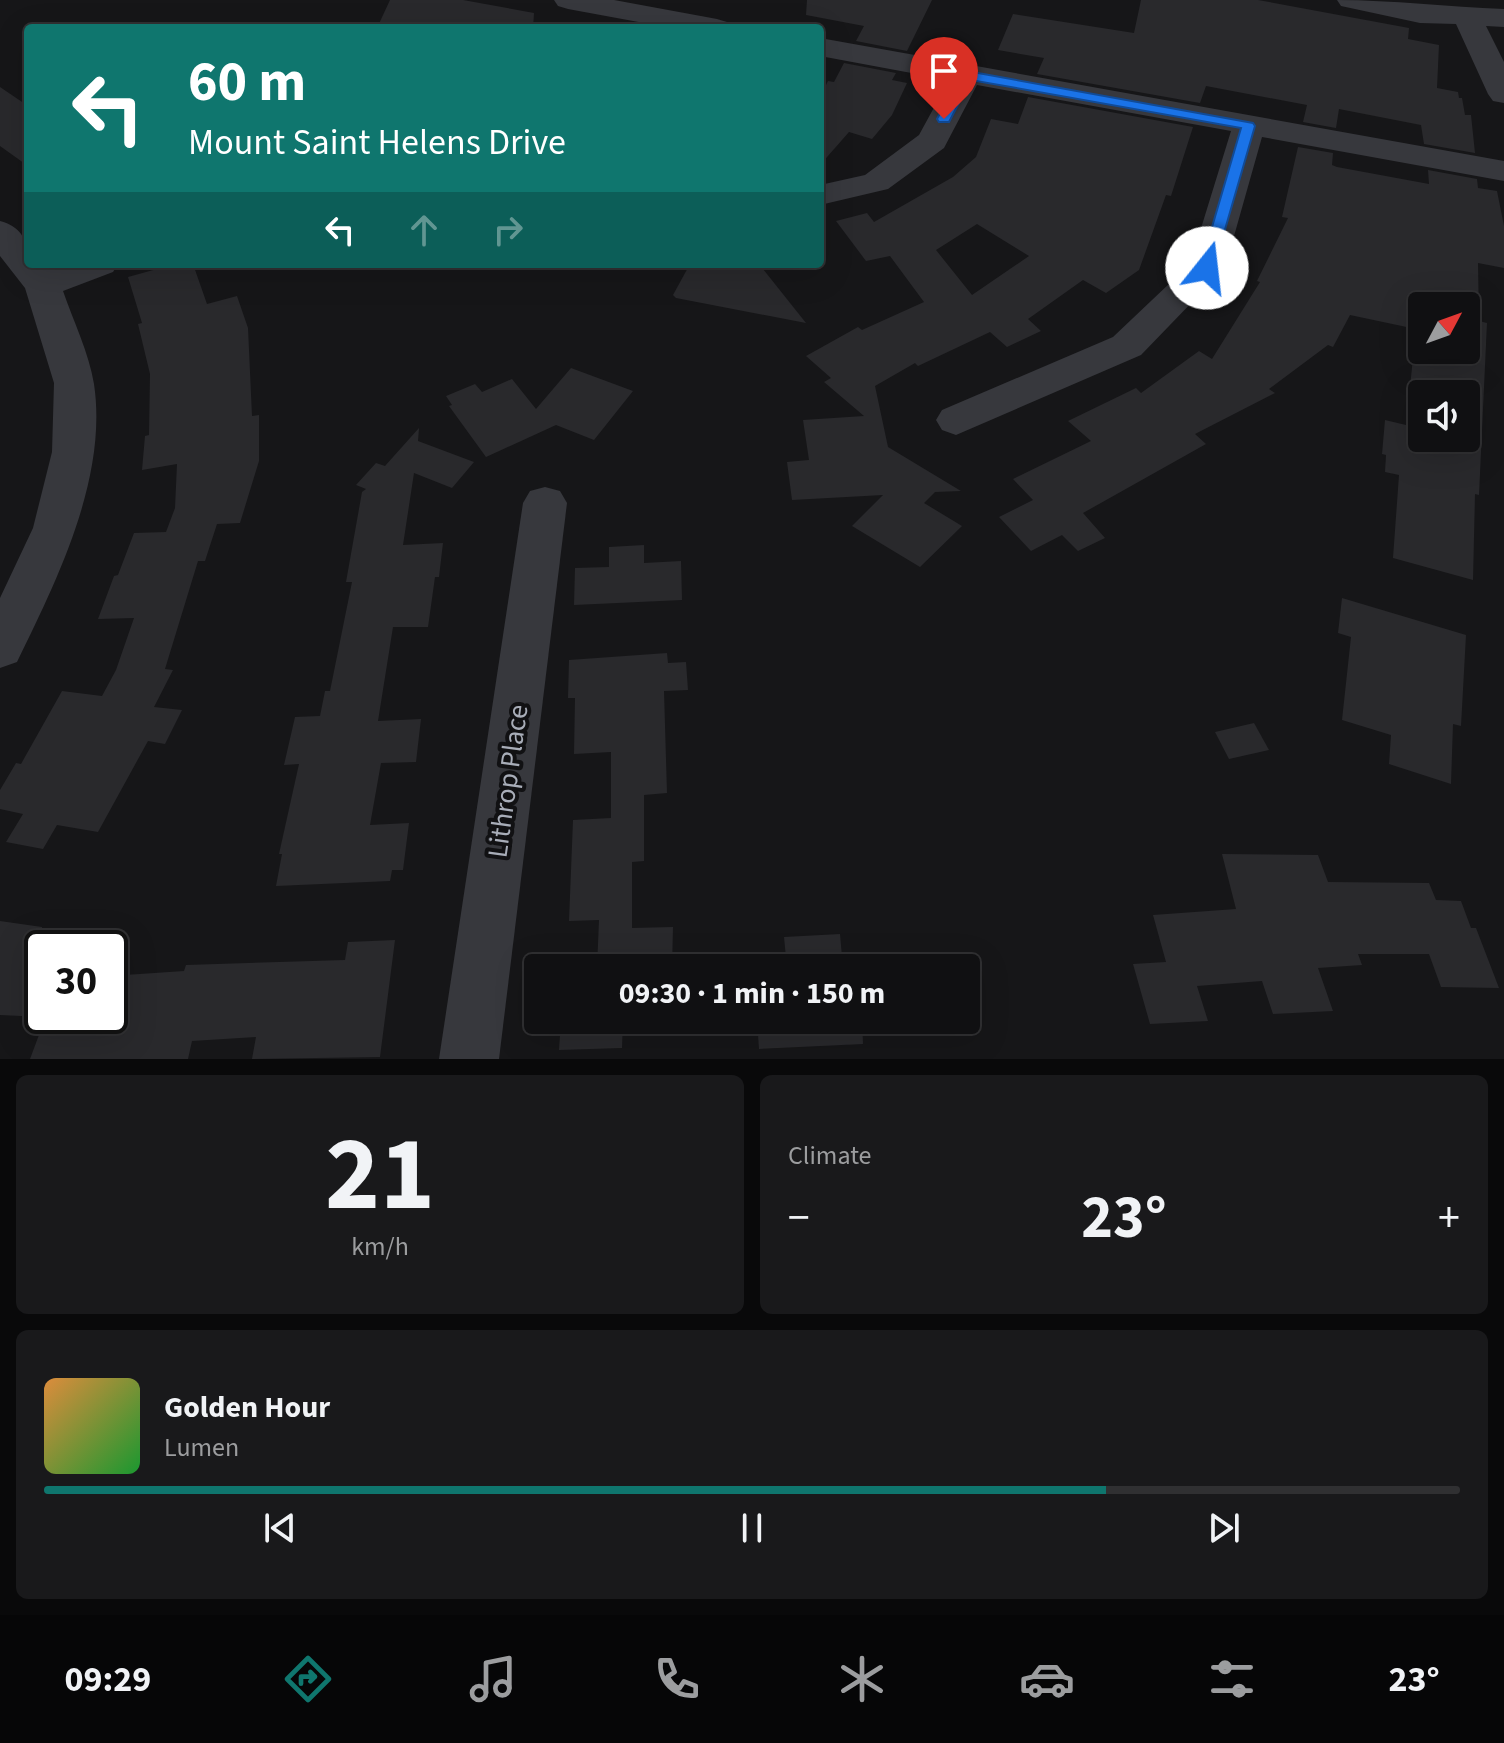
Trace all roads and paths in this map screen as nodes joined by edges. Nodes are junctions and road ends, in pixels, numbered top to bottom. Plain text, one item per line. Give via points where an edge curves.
1 (568, 0) edge
2 (1351, 0) edge
3 (1468, 18) junction
4 (1504, 18) edge
5 (696, 24) edge
6 (824, 48) edge
7 (967, 75) junction
8 (1504, 94) edge
9 (1249, 126) junction
10 (1504, 171) edge
11 (824, 194) edge
12 (0, 232) edge
13 (24, 262) edge
14 (29, 268) edge
15 (89, 268) edge
16 (43, 285) junction
17 (956, 420) dead end
18 (545, 503) dead end
19 (0, 648) edge
20 (469, 1059) edge

1 - 5 street
2 - 3 street
3 - 4 street
3 - 8 street
6 - 7 street
7 - 9 street
7 - 11 street via 932,141 876,182
9 - 10 street
9 - 17 street via 1207,268 1127,346
12 - 13 street
14 - 16 street
15 - 16 street
16 - 19 street via 74,383 73,452 55,528
18 - 20 street, Lithrop Place

